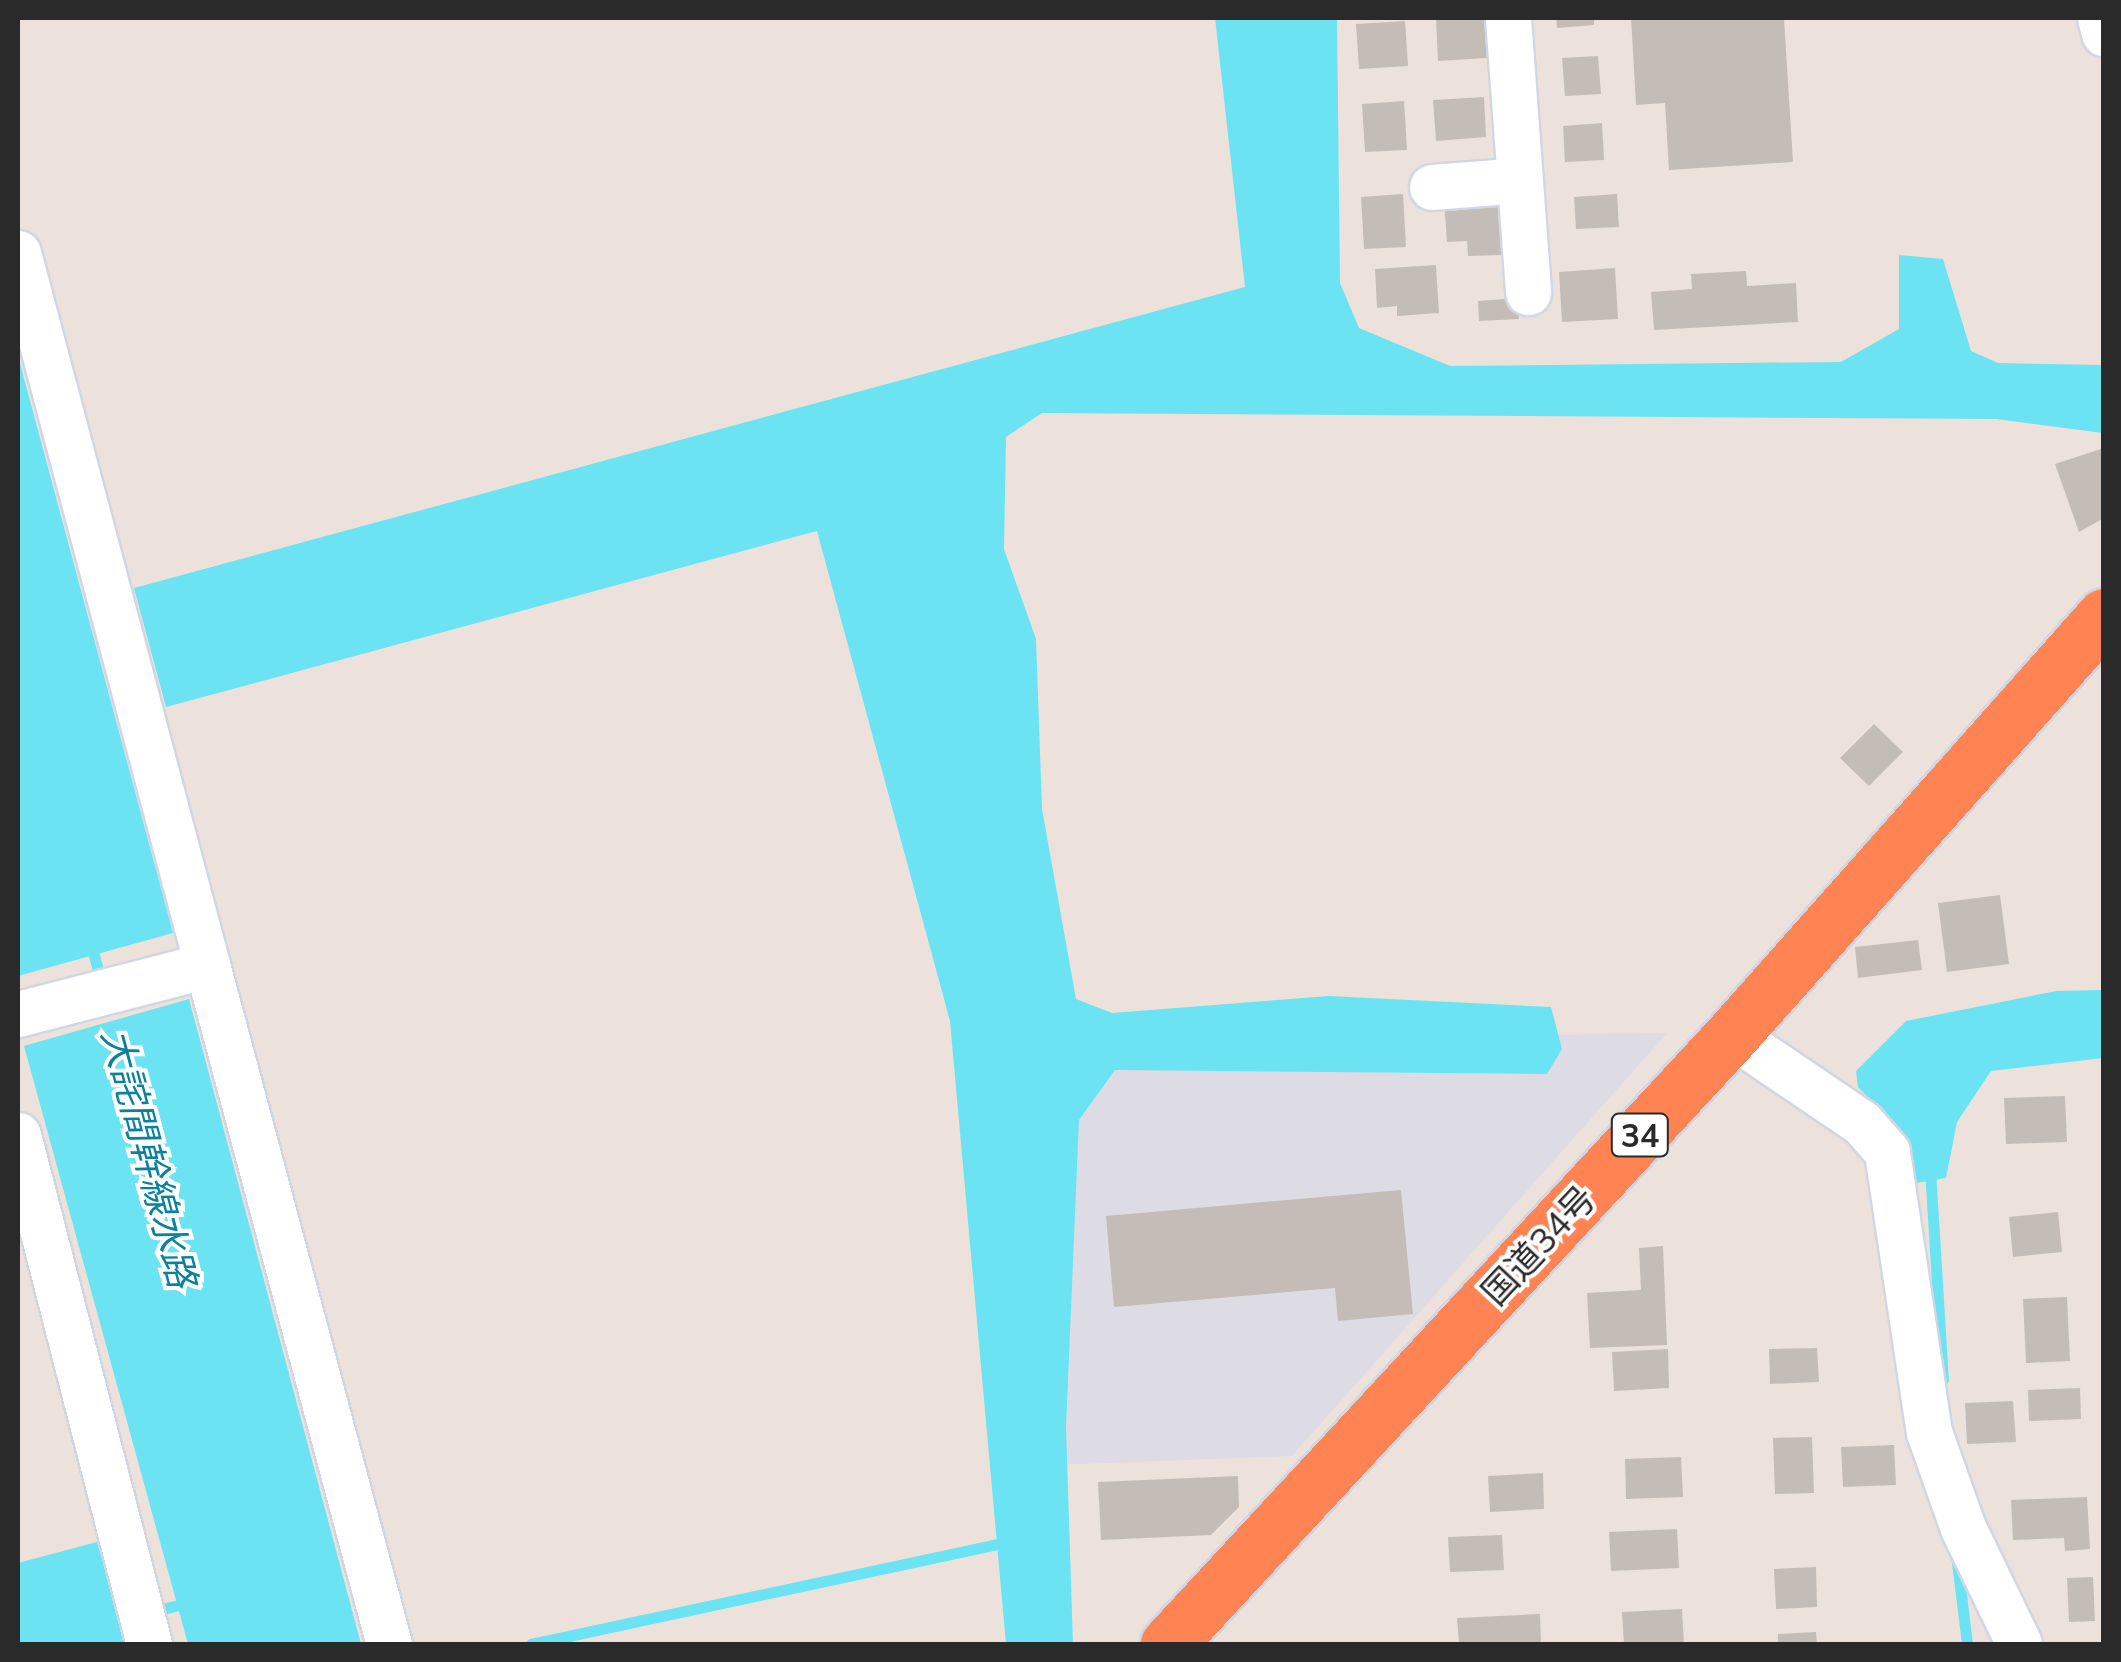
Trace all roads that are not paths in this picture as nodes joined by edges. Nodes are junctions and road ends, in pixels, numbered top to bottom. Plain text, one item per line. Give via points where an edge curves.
1 (1508, 18) edge
2 (2100, 18) edge
3 (2104, 33) edge
4 (1520, 180) junction
5 (1432, 187) dead end
6 (18, 253) edge
7 (1528, 292) dead end
8 (2104, 616) edge
9 (207, 965) junction
10 (18, 1014) edge
11 (1732, 1035) junction
12 (18, 1135) edge
13 (144, 1622) edge
14 (390, 1644) edge
15 (1168, 1644) edge
16 (2019, 1644) edge

1 - 4 street
2 - 3 street
4 - 5 street
4 - 7 street
6 - 9 street
8 - 11 highway, 国道34号 / 34
9 - 10 street
9 - 14 street
11 - 15 highway, 国道34号 / 34
11 - 16 street via 1862,1123 1887,1152 1929,1432 1963,1528
12 - 13 street

